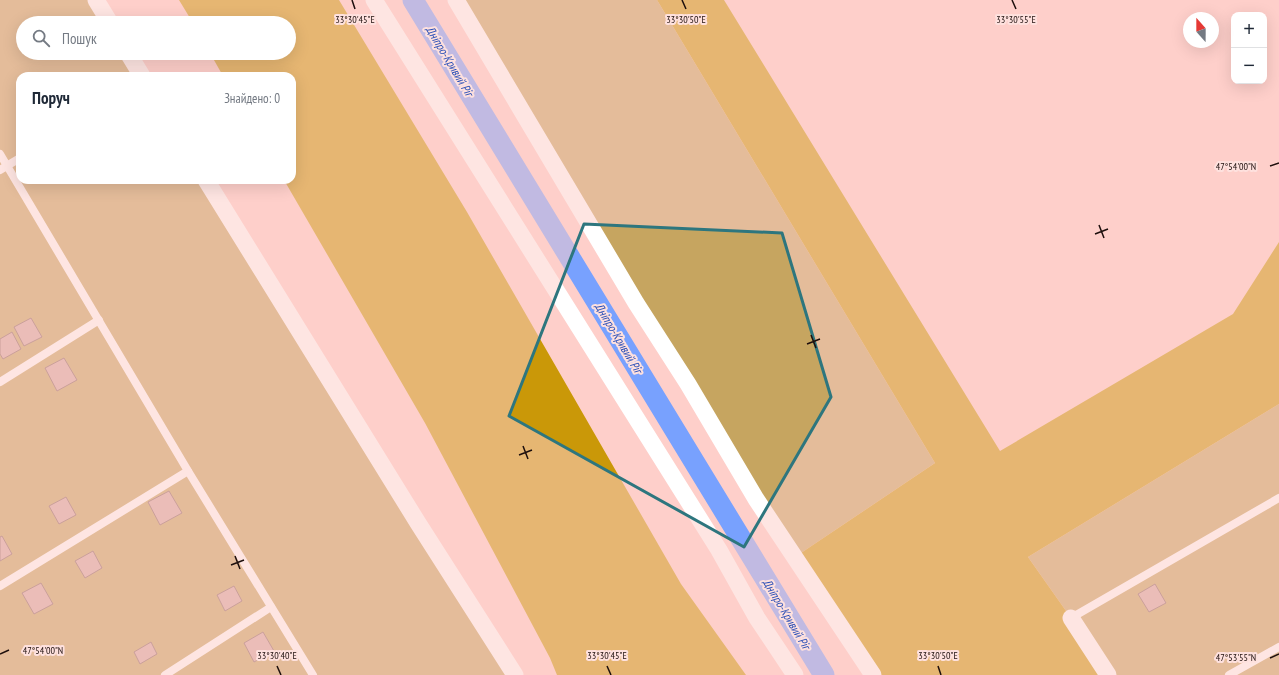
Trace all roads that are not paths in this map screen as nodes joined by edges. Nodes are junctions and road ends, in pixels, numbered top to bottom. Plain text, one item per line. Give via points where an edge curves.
1 (96, 0) edge
2 (374, 0) edge
3 (456, 0) edge
4 (106, 16) edge
5 (132, 60) edge
6 (140, 72) edge
7 (0, 154) edge
8 (16, 160) edge
9 (4, 168) edge
10 (208, 184) edge
11 (99, 320) junction
12 (0, 382) edge
13 (188, 470) junction
14 (1279, 498) edge
15 (0, 586) edge
16 (271, 607) junction
17 (1071, 618) joint
18 (1279, 647) edge
19 (165, 675) edge
20 (313, 675) edge
21 (515, 675) edge
22 (795, 675) edge
23 (873, 675) edge
24 (1108, 675) edge
25 (1229, 675) edge

1 - 4 street
2 - 22 street via 719,550 757,618
3 - 23 street via 756,499
5 - 6 street
7 - 9 lane
8 - 9 lane
9 - 11 lane
10 - 21 street
11 - 12 lane
11 - 13 lane
13 - 15 lane
13 - 16 lane
14 - 17 lane
16 - 19 lane
16 - 20 lane
17 - 24 street
18 - 25 lane

